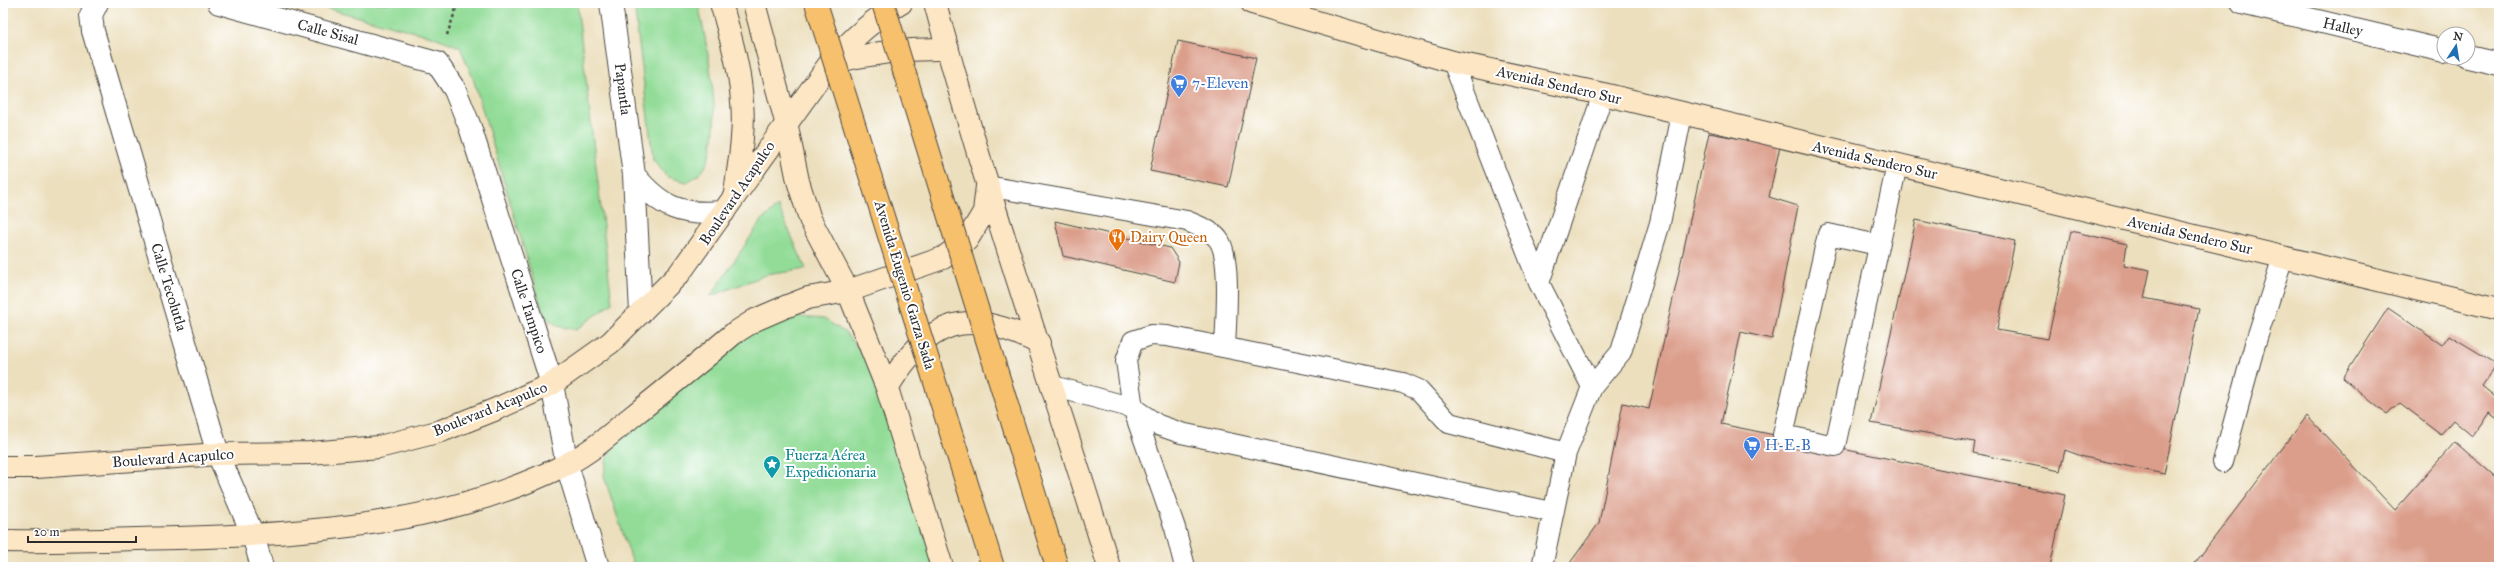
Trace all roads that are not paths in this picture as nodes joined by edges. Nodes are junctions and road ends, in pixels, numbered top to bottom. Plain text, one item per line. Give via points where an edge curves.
1 (97, 3) edge
2 (219, 3) edge
3 (611, 3) edge
4 (721, 3) edge
5 (754, 3) edge
6 (816, 3) edge
7 (883, 3) edge
8 (901, 3) edge
9 (935, 3) edge
10 (1252, 3) edge
11 (2242, 3) edge
12 (948, 49) junction
13 (2436, 49) edge
14 (2476, 59) edge
15 (1453, 62) junction
16 (437, 63) joint
17 (830, 63) junction
18 (2499, 64) edge
19 (1603, 94) junction
20 (1682, 114) junction
21 (786, 122) junction
22 (1897, 165) junction
23 (634, 176) junction
24 (987, 186) junction
25 (729, 205) junction
26 (1878, 246) junction
27 (2283, 257) junction
28 (1539, 283) junction
29 (848, 291) junction
30 (2499, 309) edge
31 (641, 313) junction
32 (1039, 343) junction
33 (1226, 347) junction
34 (552, 384) junction
35 (1053, 386) junction
36 (1592, 386) junction
37 (887, 388) junction
38 (1133, 408) junction
39 (218, 454) junction
40 (1566, 454) junction
41 (2223, 462) dead end
42 (567, 465) junction
43 (3, 467) edge
44 (1552, 512) junction
45 (253, 535) junction
46 (3, 541) edge
47 (262, 567) edge
48 (598, 567) edge
49 (942, 567) edge
50 (993, 567) edge
51 (1057, 567) edge
52 (1109, 567) edge
53 (1185, 567) edge
54 (1542, 567) edge

1 - 39 street, Calle Tecolutla via 91,15 93,31
2 - 16 street, Calle Sisal
3 - 23 street, Papantla
4 - 25 main road via 737,65 742,102 742,140
5 - 21 main road
6 - 50 highway, Avenida Eugenio Garza Sada, bridge
7 - 51 highway, bridge
8 - 17 main road, Boulevard Acapulco via 854,37
9 - 12 main road
10 - 15 main road, Avenida Sendero Sur
11 - 13 street, Halley
12 - 17 main road via 865,54
12 - 24 main road
14 - 18 street
15 - 19 main road, Avenida Sendero Sur
15 - 28 lane
16 - 34 street, Calle Tampico via 455,90 470,127
17 - 21 main road, Boulevard Acapulco
19 - 20 main road, Avenida Sendero Sur
19 - 28 lane
20 - 22 main road, Avenida Sendero Sur
20 - 36 lane via 1660,223 1621,352
21 - 25 main road, Boulevard Acapulco
21 - 29 main road via 798,181 810,219
22 - 26 lane
22 - 27 main road, Avenida Sendero Sur
23 - 25 street via 656,198 685,213 699,214
23 - 31 street, Papantla
24 - 29 main road via 984,212 967,240 943,258
24 - 32 main road
24 - 33 lane via 1187,221 1206,229 1220,242 1226,260
25 - 31 main road, Boulevard Acapulco via 679,274
26 - 26 lane via 1835,446 1783,436 1828,234
27 - 30 main road, Avenida Sendero Sur
27 - 41 lane
28 - 36 lane
29 - 37 main road
29 - 42 main road via 808,298 755,320 733,334 609,435
31 - 34 main road, Boulevard Acapulco via 610,343
32 - 35 main road
32 - 37 main road via 1008,328 992,324 957,325 925,339 902,364
33 - 38 lane via 1156,335 1133,341 1126,360
33 - 40 lane via 1403,383 1419,390 1449,423
34 - 39 main road, Boulevard Acapulco via 441,431 379,447 310,453
34 - 42 street, Calle Tampico
35 - 38 lane
35 - 52 main road
36 - 40 lane
37 - 49 main road
38 - 44 lane via 1158,425 1181,433
38 - 53 lane via 1175,528
39 - 43 main road, Boulevard Acapulco
39 - 45 street, Calle Tecolutla
40 - 44 lane
42 - 45 main road via 492,495 440,510 382,522
42 - 48 street, Calle Tampico
44 - 54 lane
45 - 46 main road
45 - 47 street, Calle Tecolutla

